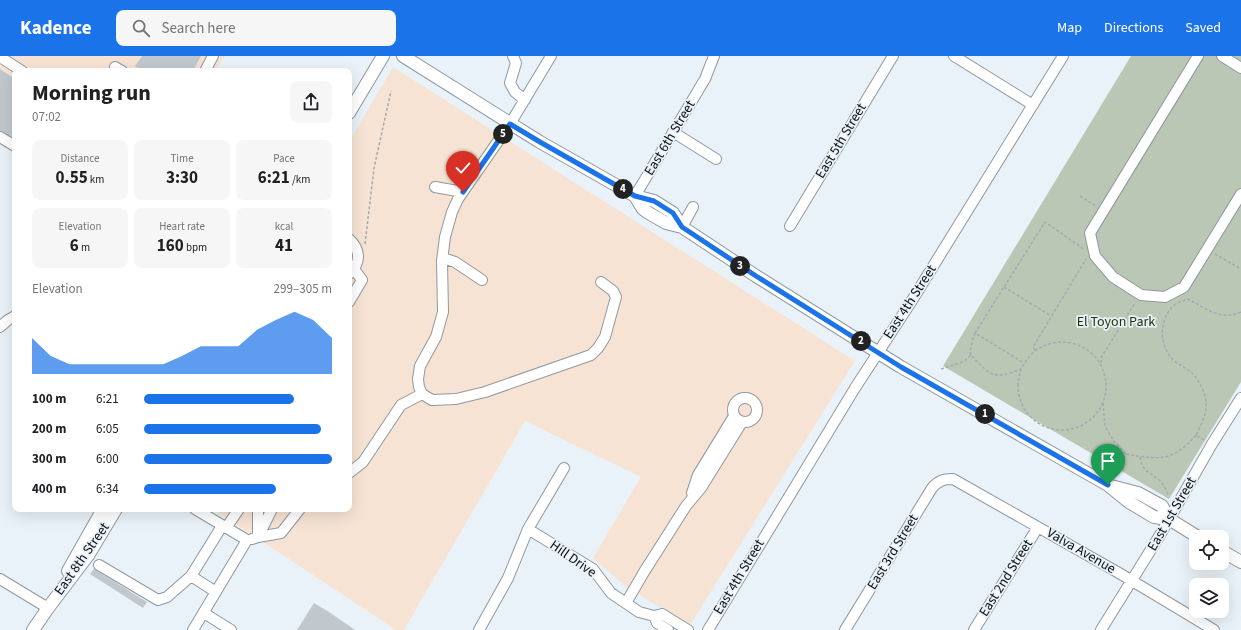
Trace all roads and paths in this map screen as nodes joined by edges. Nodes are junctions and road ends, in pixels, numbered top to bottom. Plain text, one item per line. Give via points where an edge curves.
1 (213, 56) edge
2 (383, 56) edge
3 (403, 56) edge
4 (513, 56) edge
5 (551, 56) edge
6 (714, 56) edge
7 (893, 56) edge
8 (954, 56) edge
9 (1063, 56) edge
10 (1198, 56) edge
11 (1222, 56) edge
12 (0, 58) edge
13 (17, 68) edge
14 (207, 68) edge
15 (1241, 68) edge
16 (391, 90) dead end
17 (524, 100) junction
18 (1033, 105) junction
19 (352, 107) edge
20 (510, 124) junction
21 (673, 132) junction
22 (0, 137) edge
23 (12, 144) edge
24 (716, 159) dead end
25 (435, 187) dead end
26 (463, 192) junction
27 (1241, 194) edge
28 (635, 196) junction
29 (693, 207) dead end
30 (790, 226) dead end
31 (682, 227) junction
32 (352, 242) edge
33 (365, 249) dead end
34 (1208, 249) junction
35 (1084, 252) dead end
36 (1087, 257) dead end
37 (443, 258) junction
38 (1241, 269) edge
39 (352, 272) edge
40 (482, 280) dead end
41 (601, 282) dead end
42 (1004, 286) junction
43 (352, 297) edge
44 (1136, 300) dead end
45 (1167, 305) dead end
46 (1172, 306) junction
47 (1241, 312) edge
48 (1051, 316) junction
49 (12, 318) edge
50 (0, 327) edge
51 (975, 333) junction
52 (1035, 350) junction
53 (878, 352) junction
54 (971, 355) junction
55 (1024, 363) junction
56 (1101, 363) junction
57 (941, 369) dead end
58 (1021, 369) junction
59 (422, 394) junction
60 (1241, 398) edge
61 (1103, 403) junction
62 (738, 419) junction
63 (1196, 435) junction
64 (1212, 444) junction
65 (1126, 454) junction
66 (1140, 457) junction
67 (564, 468) dead end
68 (1117, 470) dead end
69 (352, 471) edge
70 (946, 479) joint
71 (1168, 495) dead end
72 (101, 512) edge
73 (114, 512) edge
74 (202, 512) edge
75 (236, 512) edge
76 (258, 512) edge
77 (270, 512) edge
78 (298, 512) edge
79 (1168, 520) junction
80 (224, 527) junction
81 (1038, 527) junction
82 (528, 529) junction
83 (1189, 532) edge
84 (258, 537) junction
85 (246, 540) junction
86 (1229, 555) edge
87 (1241, 562) edge
88 (99, 565) dead end
89 (191, 576) junction
90 (0, 579) edge
91 (1132, 581) junction
92 (216, 592) junction
93 (626, 603) junction
94 (48, 608) junction
95 (204, 613) junction
96 (654, 616) junction
97 (33, 630) edge
98 (193, 630) edge
99 (231, 630) edge
100 (479, 630) edge
101 (668, 630) edge
102 (688, 630) edge
103 (708, 630) edge
104 (845, 630) edge
105 (974, 630) edge
106 (1101, 630) edge
107 (1214, 630) edge

1 - 14 street
2 - 19 main road
3 - 20 main road
4 - 17 street via 516,63 510,83
5 - 17 street
6 - 21 street, East 6th Street via 705,79
7 - 30 street, East 5th Street
8 - 18 street
9 - 18 street, East 4th Street
10 - 34 street via 1090,233 1095,256 1108,272 1141,295 1166,297 1184,287
11 - 15 street
12 - 13 street
16 - 33 path via 374,168
17 - 20 street
18 - 53 street, East 4th Street
20 - 26 street
20 - 28 main road
21 - 24 street
21 - 28 street, East 6th Street
22 - 23 street
25 - 26 street
26 - 37 street via 452,212 445,237
27 - 34 street
28 - 31 main road via 643,209 666,223
29 - 31 street
31 - 53 main road
32 - 39 street via 356,245 358,257
34 - 38 path
35 - 42 path via 1082,247 1045,222
36 - 48 path
37 - 40 street via 455,262
37 - 59 street via 443,312 436,337 420,366 418,380
39 - 43 street via 362,280
41 - 59 street via 613,291 616,297 605,337 591,355 462,398 432,400
42 - 48 path
42 - 51 path
44 - 56 path via 1101,358
45 - 46 path
46 - 47 path via 1188,299 1217,314 1229,316
46 - 63 path via 1162,324 1162,336 1168,354 1191,372 1200,383 1206,402 1202,425
48 - 52 path via 1033,347
49 - 50 street
51 - 54 path
51 - 55 path
52 - 55 path
52 - 56 path via 1055,342 1066,341 1086,348
53 - 79 main road via 1108,485 1138,493 1162,506
53 - 103 street, East 4th Street
54 - 57 path via 963,362
54 - 58 path via 990,374 996,376
55 - 58 path
56 - 61 path via 1106,376
58 - 61 path via 1018,384 1020,400 1027,413 1038,424 1052,429 1068,430 1083,425 1095,416
59 - 69 street via 401,405 363,462
60 - 64 street, East 1st Street
61 - 65 path via 1105,426
62 - 62 street via 732,409 736,402 739,399 750,399 756,405 760,418
62 - 93 street via 698,475 686,506
63 - 64 path
63 - 66 path via 1180,451 1164,458
64 - 79 street, East 1st Street
65 - 66 path
65 - 68 path
66 - 71 path via 1141,465 1158,479
67 - 82 street
70 - 81 street, Valva Avenue via 953,478
70 - 104 street, East 3rd Street via 932,488
72 - 94 main road, East 8th Street
73 - 94 main road, East 8th Street via 89,554
74 - 80 street
75 - 80 street
76 - 84 street
77 - 84 street
78 - 84 street via 281,533
79 - 83 main road
79 - 91 street, East 1st Street
80 - 85 street
80 - 89 street
81 - 91 street, Valva Avenue
81 - 105 street, East 2nd Street
82 - 93 street, Hill Drive via 593,569 612,593
82 - 100 street via 508,578
84 - 85 street
85 - 92 street
86 - 87 main road
88 - 89 street via 158,600 167,596
89 - 92 street
90 - 94 street
91 - 106 street, East 1st Street
91 - 107 street, Valva Avenue
92 - 95 street
93 - 96 street, Hill Drive via 639,612
94 - 97 main road, East 8th Street
95 - 98 street
95 - 99 street
96 - 101 street, Hill Drive via 657,623
96 - 102 street, Hill Drive via 662,614

